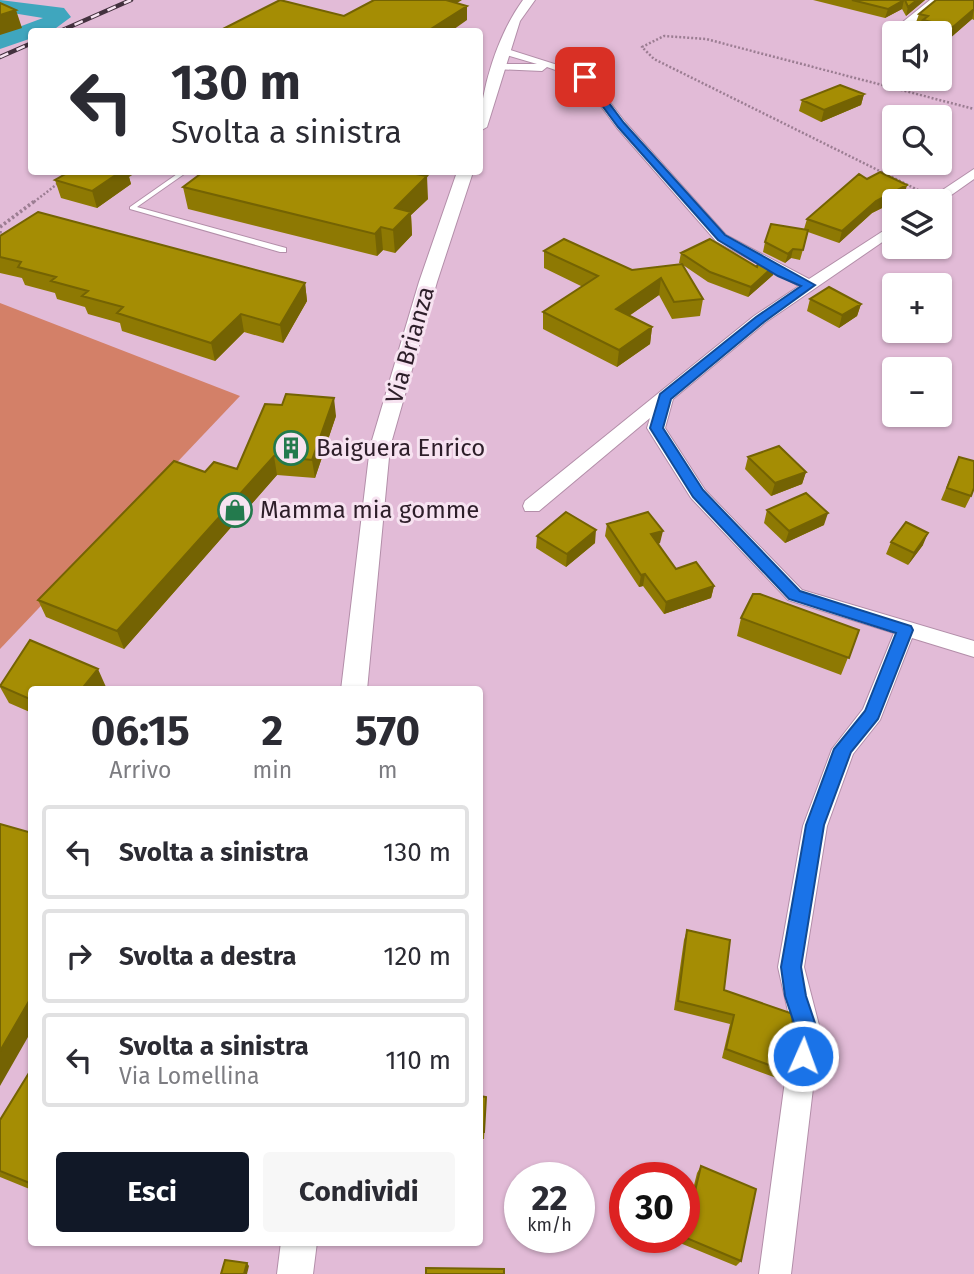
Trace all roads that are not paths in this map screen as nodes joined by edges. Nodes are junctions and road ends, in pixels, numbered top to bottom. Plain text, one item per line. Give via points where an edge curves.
1 (529, 0) edge
2 (937, 0) edge
3 (911, 21) edge
4 (504, 51) junction
5 (498, 67) junction
6 (585, 77) junction
7 (483, 117) edge
8 (974, 174) edge
9 (180, 175) edge
10 (460, 175) edge
11 (951, 189) edge
12 (882, 236) edge
13 (283, 250) dead end
14 (810, 285) junction
15 (665, 397) junction
16 (532, 506) dead end
17 (905, 630) junction
18 (974, 649) edge
19 (354, 686) edge
20 (298, 1246) edge
21 (295, 1274) edge
22 (775, 1274) edge

1 - 4 street via 514,22
2 - 3 street
4 - 5 street
4 - 6 street
5 - 6 street via 547,68
5 - 7 street
6 - 14 street via 621,125 722,237
8 - 11 street
9 - 13 lane via 132,208
10 - 19 street, Via Brianza via 380,447
12 - 14 street
14 - 15 street via 760,319
15 - 16 street
15 - 17 street via 656,428 698,494 795,595
17 - 18 street
17 - 22 street via 872,714 843,749 815,825 791,967 806,1029
20 - 21 street

